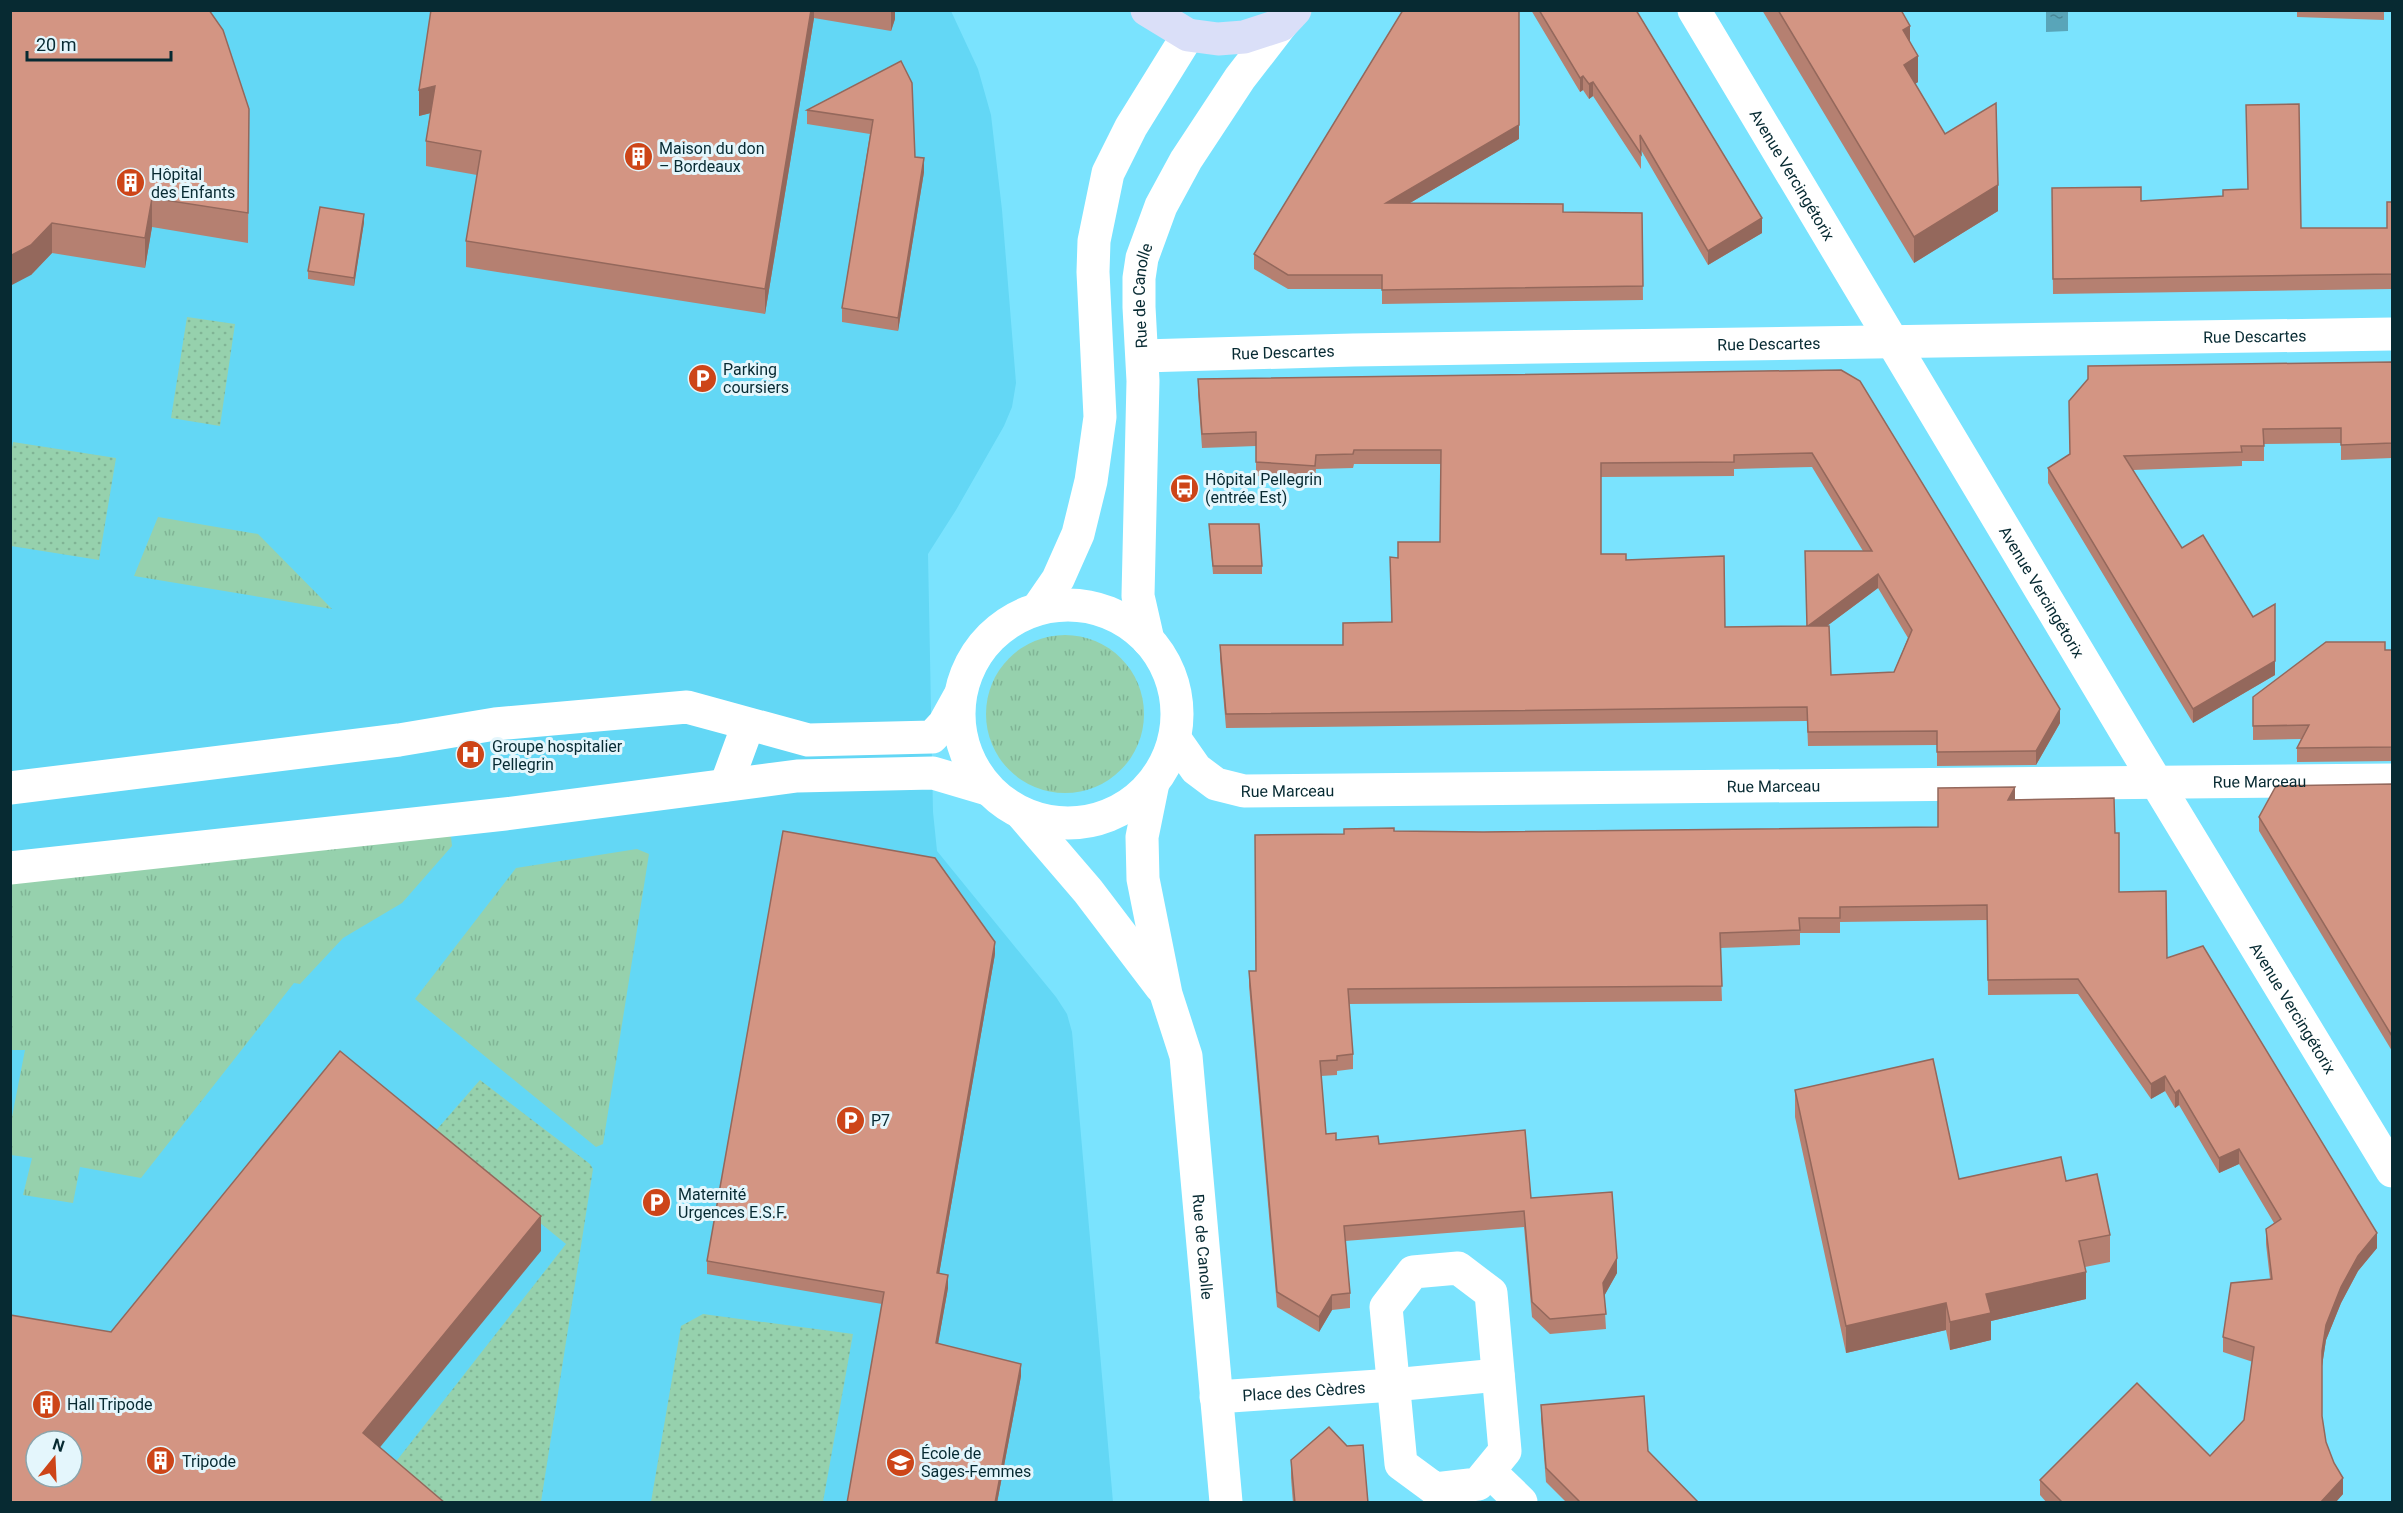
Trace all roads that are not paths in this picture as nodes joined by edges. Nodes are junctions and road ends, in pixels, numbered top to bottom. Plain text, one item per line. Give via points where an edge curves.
1 (1148, 10) edge
2 (1694, 10) edge
3 (1288, 18) edge
4 (1188, 35) junction
5 (2392, 334) edge
6 (1893, 343) junction
7 (1143, 356) junction
8 (1038, 608) junction
9 (1148, 640) junction
10 (959, 698) junction
11 (748, 725) junction
12 (1175, 739) junction
13 (2392, 780) edge
14 (2156, 782) junction
15 (1153, 783) junction
16 (726, 785) junction
17 (10, 788) edge
18 (987, 789) junction
19 (1021, 813) junction
20 (10, 868) edge
21 (1166, 994) junction
22 (2392, 1171) edge
23 (1498, 1375) junction
24 (1394, 1385) junction
25 (1216, 1397) junction
26 (1489, 1471) junction
27 (1226, 1503) edge
28 (1521, 1503) edge

1 - 4 main road
2 - 6 street, Avenue Vercingétorix
3 - 4 main road via 1244,37
3 - 7 street, Rue de Canolle via 1240,78 1186,160 1148,236 1139,278
4 - 8 street via 1131,127 1108,173 1094,241 1100,417 1091,481 1078,534 1058,579
5 - 6 street, Rue Descartes
6 - 7 street, Rue Descartes
6 - 14 street, Avenue Vercingétorix
7 - 9 street, Rue de Canolle via 1138,596
8 - 9 street via 1068,604 1098,608 1125,620
8 - 10 street via 1010,620 986,640 969,667
9 - 12 street via 1171,680 1177,703
10 - 11 street via 932,737 808,740
10 - 18 street via 959,730 969,761
11 - 16 street
11 - 17 street via 687,707 495,724 399,740
12 - 14 street, Rue Marceau via 1196,769 1216,784 1244,791
12 - 15 street via 1167,762
13 - 14 street, Rue Marceau
14 - 22 street, Avenue Vercingétorix
15 - 19 street via 1126,807 1092,821 1056,823
15 - 21 street, Rue de Canolle via 1142,837 1143,879
16 - 18 street via 796,776 933,772
16 - 20 street via 505,814
18 - 19 street
19 - 21 street, Rue de Canolle via 1088,891
21 - 25 street, Rue de Canolle via 1186,1056
23 - 24 street, Place des Cèdres
23 - 24 street via 1491,1293 1458,1268 1413,1272 1386,1306
23 - 26 street via 1505,1451
24 - 25 street, Place des Cèdres
24 - 26 street via 1401,1464 1435,1489 1478,1484
25 - 27 street, Rue de Canolle
26 - 28 street

